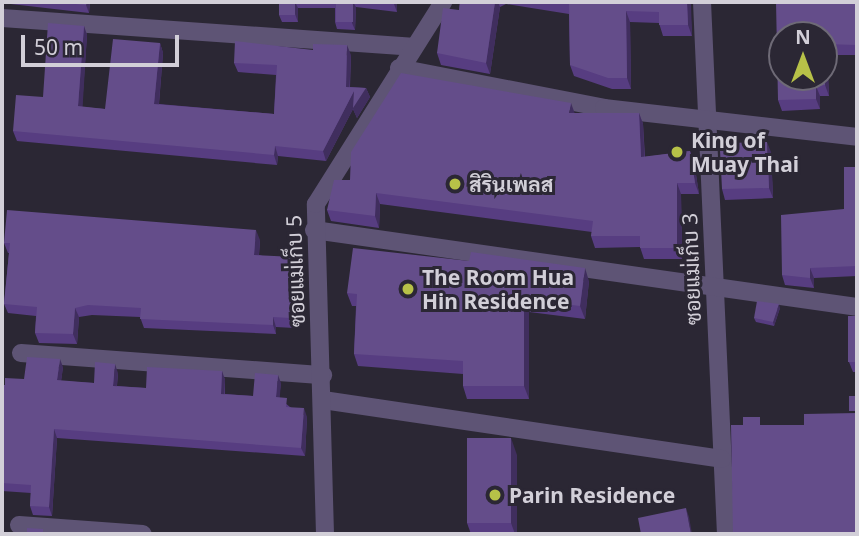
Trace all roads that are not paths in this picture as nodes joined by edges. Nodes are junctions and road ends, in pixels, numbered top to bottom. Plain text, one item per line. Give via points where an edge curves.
1 (443, 2) edge
2 (702, 2) edge
3 (2, 18) edge
4 (412, 47) junction
5 (400, 68) junction
6 (707, 119) junction
7 (857, 137) edge
8 (314, 230) junction
9 (714, 285) junction
10 (857, 307) edge
11 (21, 353) dead end
12 (323, 375) junction
13 (323, 400) junction
14 (722, 458) junction
15 (19, 525) dead end
16 (143, 534) edge
17 (325, 534) edge
18 (726, 534) edge

1 - 4 street, ซอยแม่เก็บ 5
2 - 6 street, ซอยแม่เก็บ 3
3 - 4 street
4 - 5 street, ซอยแม่เก็บ 5
5 - 6 street via 604,108
5 - 8 street, ซอยแม่เก็บ 5 via 319,193
6 - 7 street
6 - 9 street, ซอยแม่เก็บ 3
8 - 9 street
8 - 12 street, ซอยแม่เก็บ 5
9 - 10 street
9 - 14 street, ซอยแม่เก็บ 3
11 - 12 street
12 - 13 street, ซอยแม่เก็บ 5
13 - 14 street
13 - 17 street, ซอยแม่เก็บ 5
14 - 18 street, ซอยแม่เก็บ 3
15 - 16 street

